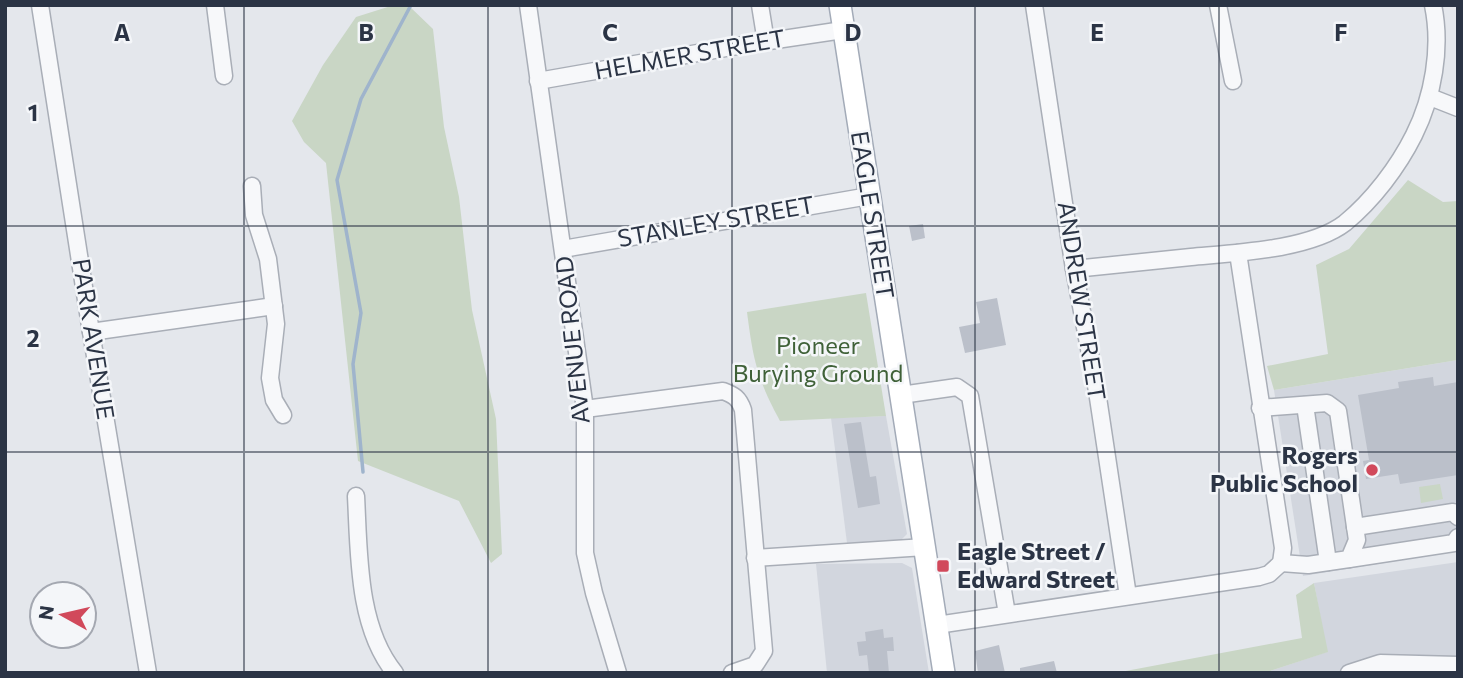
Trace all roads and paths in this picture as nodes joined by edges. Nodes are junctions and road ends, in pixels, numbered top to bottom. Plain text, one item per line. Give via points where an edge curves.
1 (40, 5) edge
2 (215, 5) edge
3 (528, 5) edge
4 (760, 5) edge
5 (840, 5) edge
6 (1034, 5) edge
7 (1218, 5) edge
8 (1433, 5) edge
9 (843, 30) junction
10 (766, 42) junction
11 (224, 76) dead end
12 (538, 81) junction
13 (1233, 81) dead end
14 (1430, 97) junction
15 (1458, 108) edge
16 (252, 186) dead end
17 (869, 196) junction
18 (563, 248) junction
19 (1238, 253) junction
20 (1074, 269) junction
21 (274, 306) junction
22 (91, 332) junction
23 (901, 395) junction
24 (1305, 405) junction
25 (1260, 408) junction
26 (585, 410) junction
27 (283, 415) dead end
28 (356, 496) dead end
29 (1458, 517) edge
30 (1355, 527) junction
31 (1458, 537) edge
32 (925, 547) junction
33 (755, 558) junction
34 (1349, 559) junction
35 (1328, 562) junction
36 (1280, 563) junction
37 (1128, 596) junction
38 (1007, 614) junction
39 (937, 625) junction
40 (1458, 665) edge
41 (148, 673) edge
42 (395, 673) edge
43 (618, 673) edge
44 (732, 673) edge
45 (944, 673) edge
46 (1349, 673) edge

1 - 22 street, PARK AVENUE
2 - 11 street
3 - 12 street, AVENUE ROAD
4 - 10 street
5 - 9 main road, EAGLE STREET
6 - 20 street, ANDREW STREET
7 - 13 street
8 - 14 street via 1436,35
9 - 10 street, HELMER STREET
9 - 17 main road, EAGLE STREET
10 - 12 street, HELMER STREET
12 - 18 street, AVENUE ROAD
14 - 15 street
14 - 19 street via 1409,145 1385,180 1344,223 1273,249
16 - 21 street
17 - 18 street, STANLEY STREET
17 - 23 main road, EAGLE STREET
18 - 26 street, AVENUE ROAD
19 - 20 street
19 - 25 street
20 - 37 street, ANDREW STREET
21 - 22 street
21 - 27 street via 270,378 274,400
22 - 41 street, PARK AVENUE
23 - 32 main road, EAGLE STREET
23 - 38 street via 957,387 970,396
24 - 25 street
24 - 30 street via 1327,403 1338,411
24 - 35 street
25 - 36 street via 1283,548
26 - 33 street via 697,393 723,391 737,397 743,410
26 - 43 street, AVENUE ROAD via 585,554
28 - 42 street via 361,589 383,657
29 - 30 street via 1453,512
30 - 34 street via 1357,540
31 - 34 street via 1454,543
32 - 33 street
32 - 39 main road, EAGLE STREET
33 - 44 street via 764,651 755,665
34 - 35 street
35 - 36 street
36 - 37 street via 1259,577
37 - 38 street
38 - 39 street
39 - 45 main road, EAGLE STREET
40 - 46 street via 1380,663

